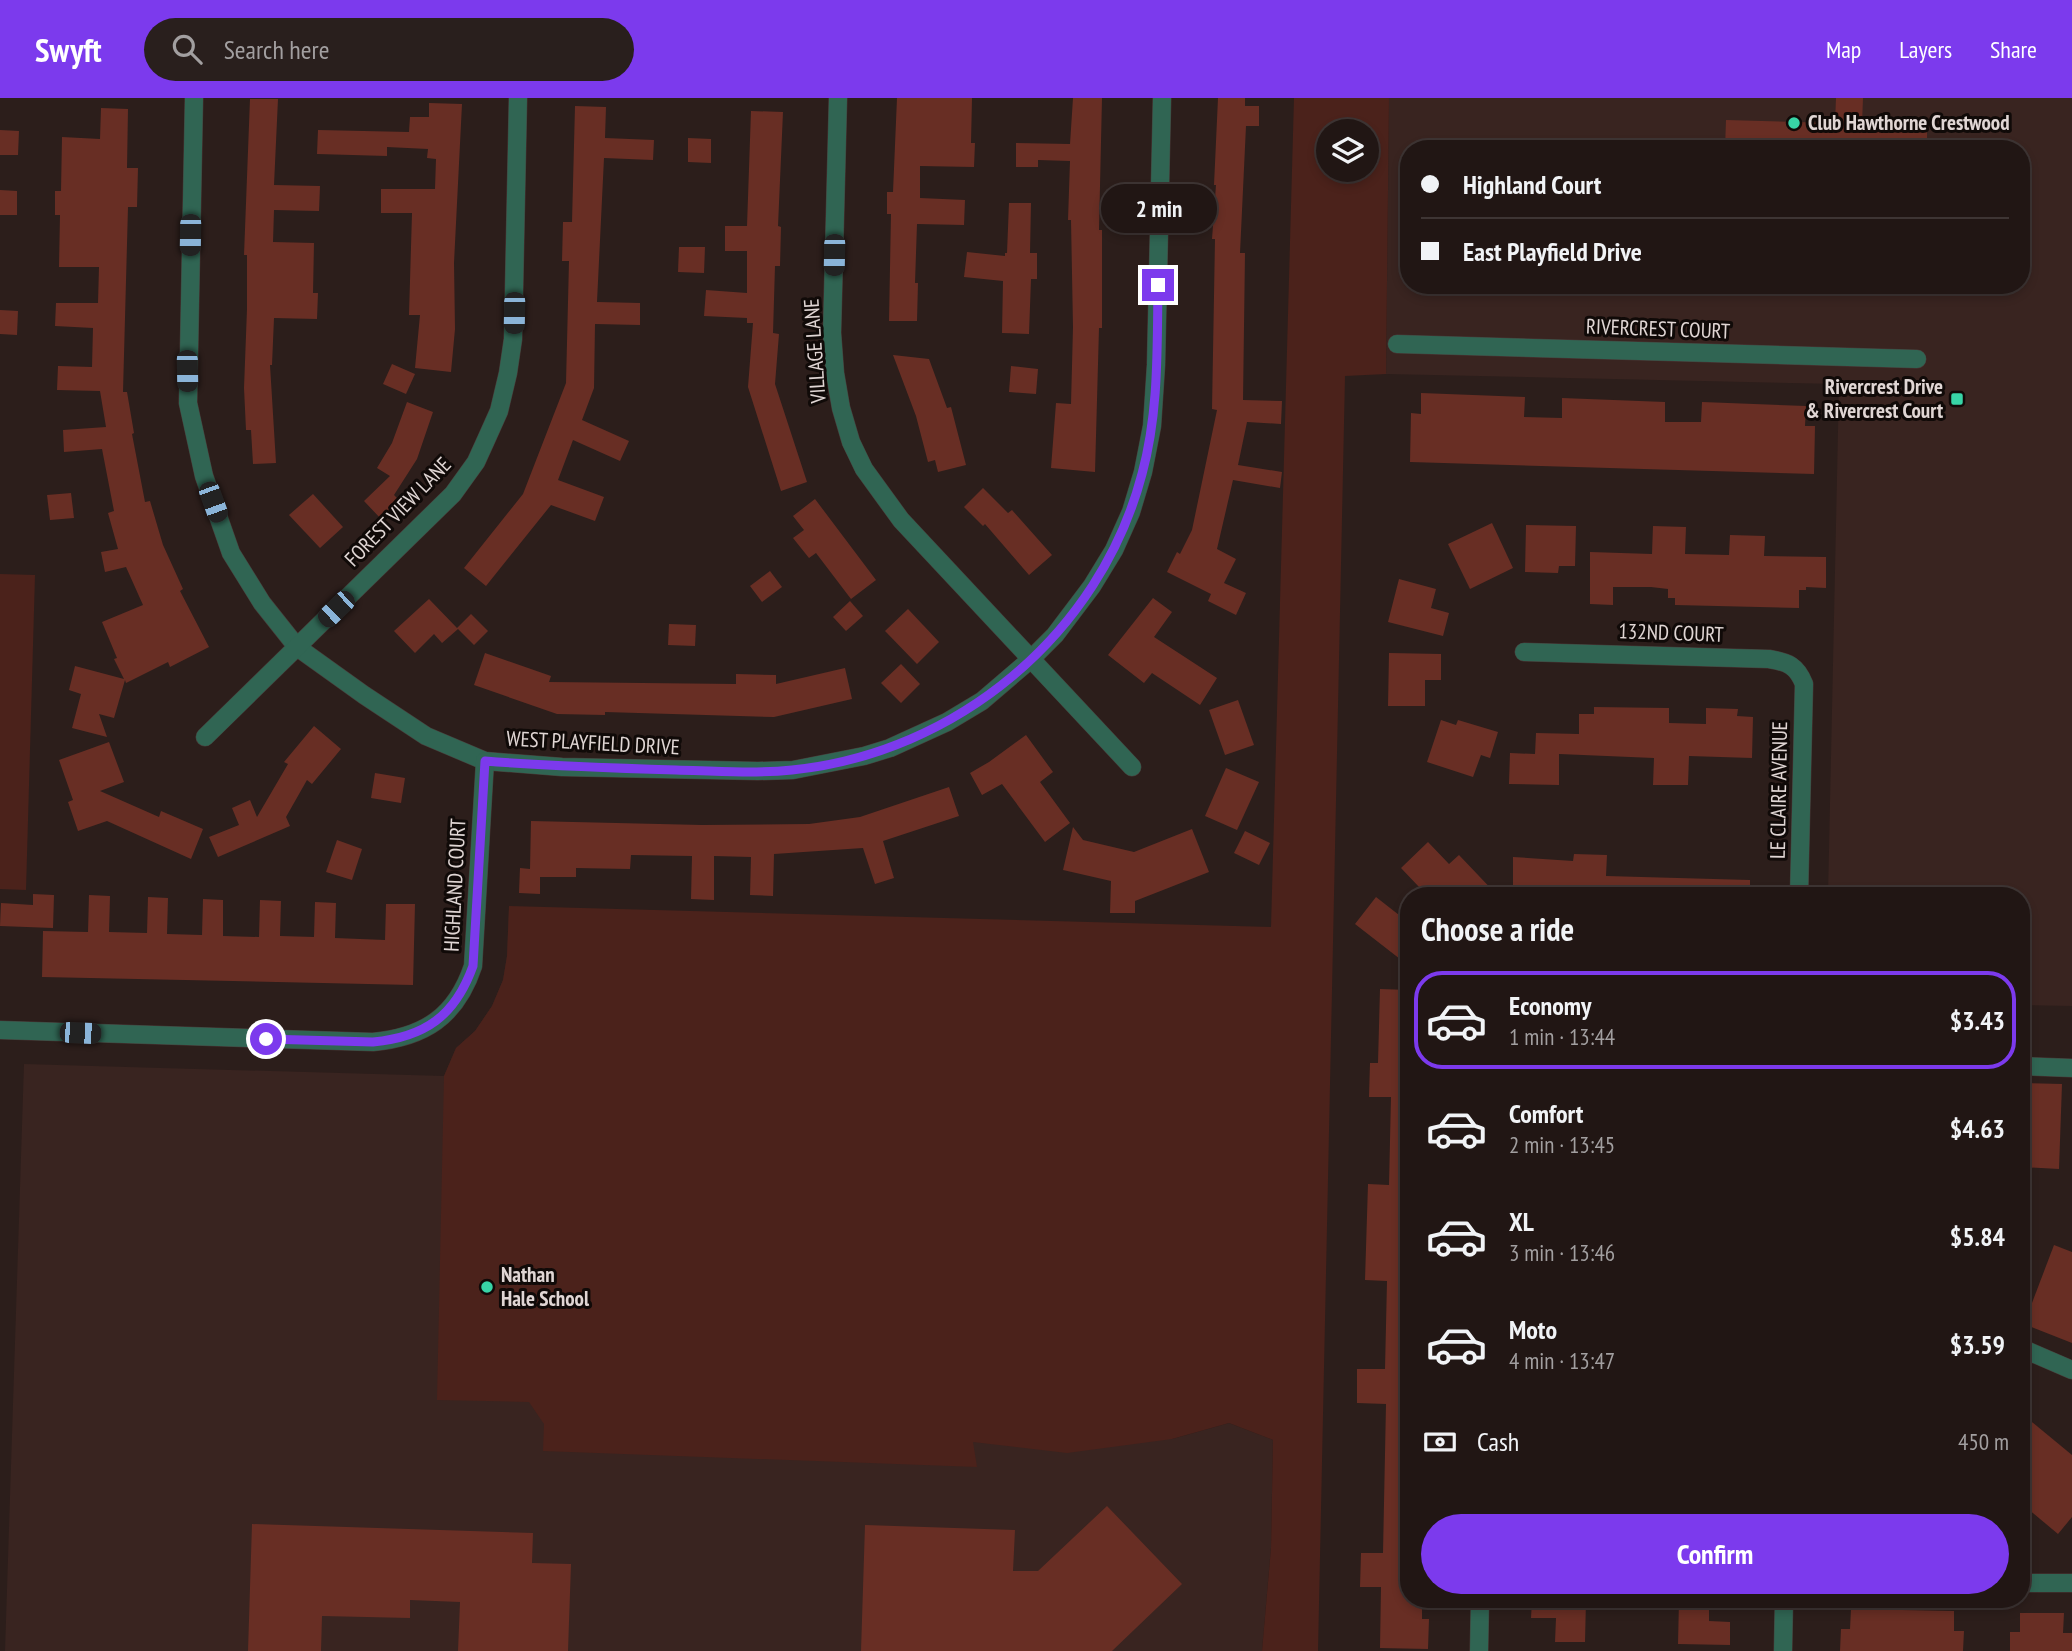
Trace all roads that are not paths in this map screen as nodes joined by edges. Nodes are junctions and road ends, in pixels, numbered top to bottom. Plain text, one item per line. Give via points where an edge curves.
1 (194, 98) edge
2 (518, 98) edge
3 (838, 98) edge
4 (1161, 98) edge
5 (1397, 344) dead end
6 (1917, 359) dead end
7 (297, 647) junction
8 (1524, 652) dead end
9 (1031, 659) junction
10 (1804, 684) joint
11 (205, 737) dead end
12 (485, 761) junction
13 (1132, 767) dead end
14 (1799, 887) edge
15 (0, 1030) edge
16 (2030, 1066) edge
17 (2072, 1068) edge
18 (2030, 1352) edge
19 (2072, 1370) edge
20 (2030, 1583) edge
21 (2072, 1583) edge
22 (1480, 1608) edge
23 (1784, 1608) edge
24 (1479, 1651) edge
25 (1783, 1651) edge

1 - 7 street, WEST PLAYFIELD DRIVE via 188,403 204,475 231,553
2 - 7 street, FOREST VIEW LANE via 513,339 499,411 475,462 453,494
3 - 9 street, VILLAGE LANE via 832,333 837,385 851,442 864,469 901,520
4 - 9 street, WEST PLAYFIELD DRIVE via 1155,398 1143,472 1114,550 1055,635
5 - 6 street, RIVERCREST COURT
7 - 11 street, FOREST VIEW LANE
7 - 12 street, WEST PLAYFIELD DRIVE via 426,736
8 - 10 street, 132ND COURT via 1769,659 1785,661 1798,670
9 - 12 street, WEST PLAYFIELD DRIVE via 982,702 919,736 828,764 793,770 698,771
9 - 13 street, VILLAGE LANE
10 - 14 street, LE CLAIRE AVENUE
12 - 15 street, HIGHLAND COURT via 473,966 452,1006 424,1030 373,1042
16 - 17 street
18 - 19 street
20 - 21 street
22 - 24 street
23 - 25 street

